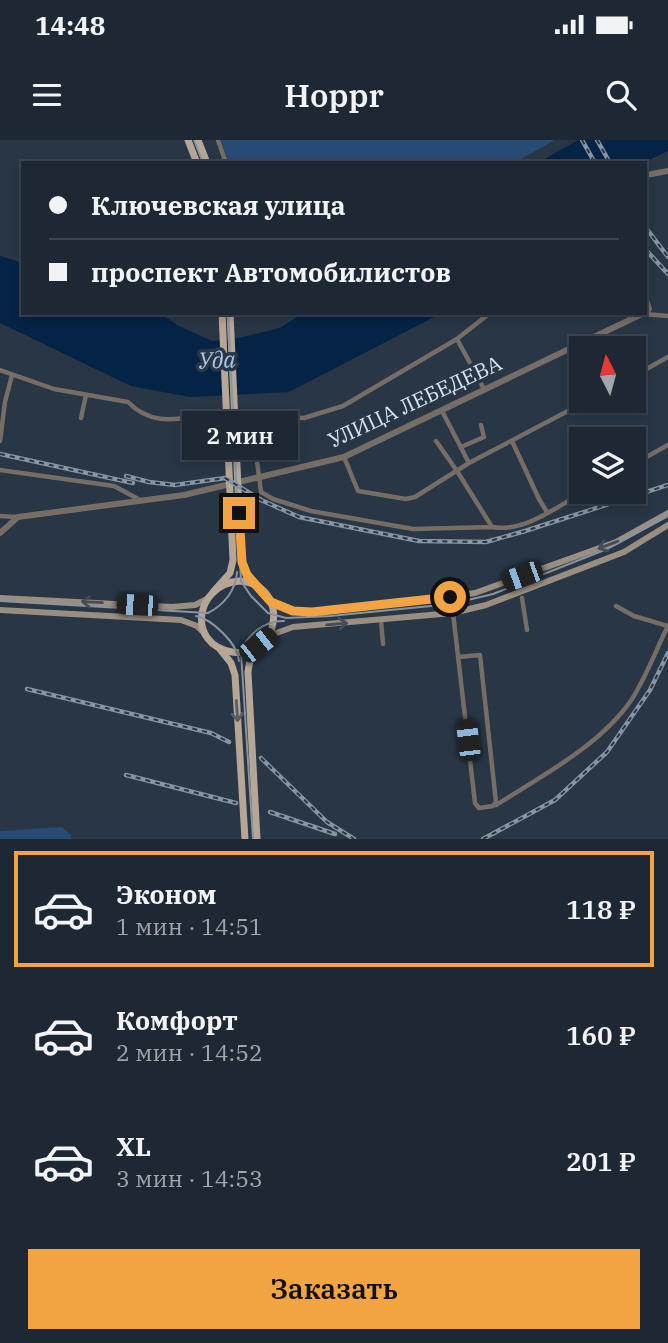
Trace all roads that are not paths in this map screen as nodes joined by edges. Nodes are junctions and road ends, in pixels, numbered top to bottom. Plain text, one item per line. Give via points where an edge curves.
1 (188, 140) edge
2 (198, 140) edge
3 (218, 140) edge
4 (196, 161) edge
5 (206, 161) edge
6 (225, 161) edge
7 (668, 170) edge
8 (647, 175) edge
9 (647, 313) edge
10 (222, 315) edge
11 (230, 315) edge
12 (487, 315) edge
13 (641, 315) edge
14 (668, 316) edge
15 (457, 339) junction
16 (668, 357) edge
17 (646, 369) edge
18 (0, 370) edge
19 (12, 375) junction
20 (484, 389) junction
21 (86, 395) junction
22 (2, 400) edge
23 (442, 411) junction
24 (569, 411) edge
25 (81, 418) dead end
26 (481, 425) dead end
27 (253, 426) junction
28 (0, 441) edge
29 (436, 441) dead end
30 (512, 441) junction
31 (668, 445) edge
32 (461, 447) junction
33 (344, 457) junction
34 (646, 457) edge
35 (469, 463) junction
36 (0, 470) edge
37 (457, 471) junction
38 (258, 477) junction
39 (140, 499) junction
40 (569, 500) edge
41 (547, 512) junction
42 (668, 513) edge
43 (0, 516) edge
44 (18, 517) junction
45 (668, 525) edge
46 (492, 527) junction
47 (0, 533) edge
48 (236, 537) junction
49 (254, 584) junction
50 (210, 595) junction
51 (450, 597) junction
52 (0, 598) edge
53 (522, 598) dead end
54 (271, 602) junction
55 (615, 606) dead end
56 (0, 610) edge
57 (453, 613) junction
58 (381, 620) junction
59 (668, 626) edge
60 (527, 630) dead end
61 (205, 634) junction
62 (271, 635) junction
63 (383, 644) dead end
64 (258, 645) junction
65 (219, 648) junction
66 (458, 657) junction
67 (496, 805) junction
68 (245, 839) edge
69 (257, 839) edge

1 - 4 main road
2 - 5 main road
3 - 6 street
7 - 8 street
9 - 14 street, УЛИЦА ЛЕБЕДЕВА
10 - 48 main road
11 - 48 main road
12 - 15 street
13 - 20 street, УЛИЦА ЛЕБЕДЕВА
15 - 20 street
15 - 27 street via 343,406 304,418 265,416
16 - 17 street
18 - 19 street
19 - 21 street
19 - 22 street
20 - 23 street, УЛИЦА ЛЕБЕДЕВА
21 - 25 street
21 - 27 street via 128,402 165,421 247,414
22 - 28 street
23 - 32 street
23 - 33 street, УЛИЦА ЛЕБЕДЕВА
24 - 30 street
26 - 32 street via 484,437
27 - 38 street
29 - 37 street
30 - 35 street
30 - 41 street
31 - 34 street
32 - 35 street
33 - 37 street via 358,491 406,499
33 - 38 street, УЛИЦА ЛЕБЕДЕВА
35 - 37 street
36 - 39 street via 114,486
37 - 46 street
38 - 39 street, УЛИЦА ЛЕБЕДЕВА via 184,495
38 - 46 street via 261,492 312,512 413,529
39 - 44 street, УЛИЦА ЛЕБЕДЕВА
40 - 41 street
41 - 46 street via 517,526
42 -> 51 main road via 616,542 475,593
43 - 44 street, УЛИЦА ЛЕБЕДЕВА
44 - 47 street
45 - 57 main road via 624,552 486,605
48 - 49 main road via 244,568
48 - 50 main road via 230,573
49 - 50 main road via 234,582
49 - 54 main road
50 -> 52 main road via 195,605 172,607
50 - 61 main road via 201,617
51 - 54 main road via 312,612 293,611
51 - 57 main road
53 - 60 street
54 - 62 main road via 275,616
55 - 59 street
56 - 61 main road via 181,620
57 - 58 main road
57 - 66 street
62 -> 58 main road via 293,627
58 - 63 street
59 - 67 street via 632,698 619,714 578,753
61 - 65 main road
62 - 64 main road
64 - 65 main road via 238,652
64 - 69 main road via 248,672
65 -> 68 main road via 235,676
66 - 67 street via 475,803 479,808
66 - 67 street via 480,655

